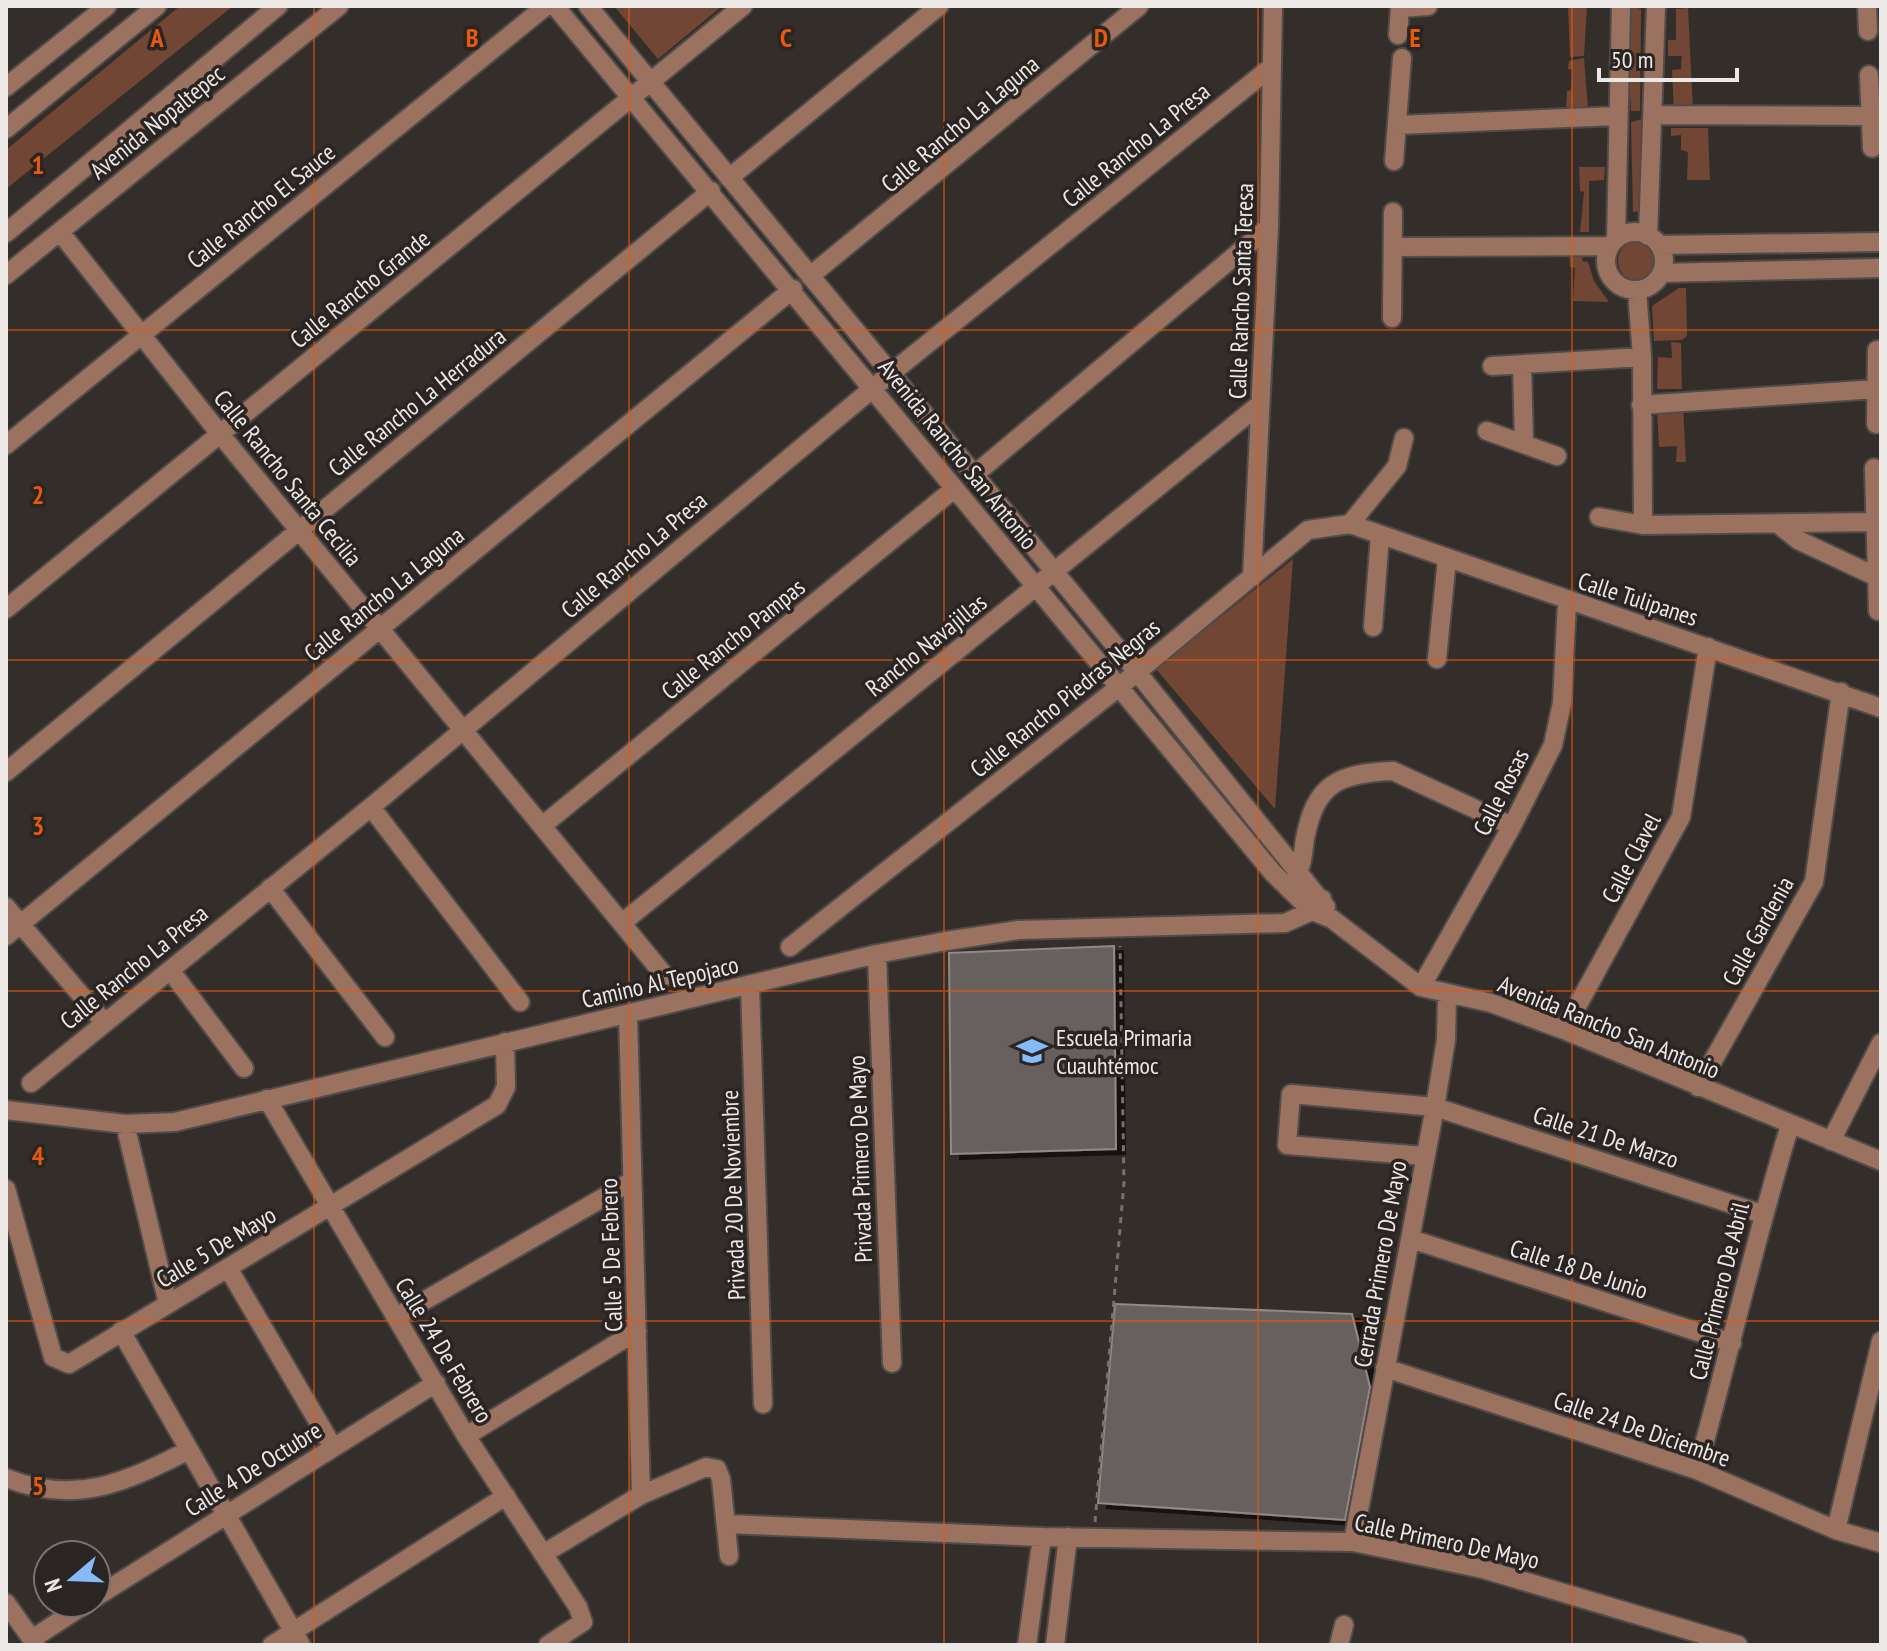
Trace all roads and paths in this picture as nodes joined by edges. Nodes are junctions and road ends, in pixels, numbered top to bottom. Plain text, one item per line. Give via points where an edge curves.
1 (107, 6) edge
2 (157, 6) edge
3 (278, 6) edge
4 (339, 6) edge
5 (546, 6) edge
6 (555, 6) edge
7 (588, 6) edge
8 (743, 6) edge
9 (939, 6) edge
10 (1139, 6) edge
11 (1273, 6) edge
12 (1428, 6) edge
13 (1621, 6) edge
14 (1656, 6) edge
15 (1867, 6) edge
16 (1400, 7) edge
17 (1868, 31) dead end
18 (1398, 35) dead end
19 (1402, 58) dead end
20 (1270, 68) junction
21 (1869, 75) dead end
22 (651, 83) junction
23 (6, 87) edge
24 (633, 97) junction
25 (1654, 115) junction
26 (1617, 116) junction
27 (1871, 116) junction
28 (1397, 125) junction
29 (6, 129) edge
30 (1872, 148) dead end
31 (1394, 161) dead end
32 (729, 178) junction
33 (711, 191) junction
34 (1393, 212) dead end
35 (1269, 227) junction
36 (60, 232) junction
37 (6, 233) edge
38 (1654, 240) junction
39 (1613, 242) junction
40 (1881, 242) edge
41 (1394, 247) junction
42 (1881, 268) edge
43 (1661, 273) junction
44 (6, 275) edge
45 (810, 276) junction
46 (793, 289) junction
47 (1637, 290) junction
48 (1392, 318) dead end
49 (141, 335) junction
50 (1877, 350) dead end
51 (1642, 357) junction
52 (1492, 366) dead end
53 (1522, 366) junction
54 (890, 374) junction
55 (873, 388) junction
56 (1876, 389) junction
57 (1260, 404) junction
58 (1641, 405) junction
59 (1876, 424) dead end
60 (1487, 431) dead end
61 (220, 434) junction
62 (1404, 438) dead end
63 (1524, 442) junction
64 (6, 445) edge
65 (1557, 456) dead end
66 (1874, 468) dead end
67 (974, 475) junction
68 (954, 489) junction
69 (1599, 517) dead end
70 (1875, 522) junction
71 (1350, 524) junction
72 (1778, 524) junction
73 (1643, 525) junction
74 (299, 530) junction
75 (1380, 535) junction
76 (1447, 559) junction
77 (1054, 573) junction
78 (1252, 577) junction
79 (1877, 577) junction
80 (1036, 587) junction
81 (1567, 602) junction
82 (6, 609) edge
83 (1878, 611) dead end
84 (1373, 627) dead end
85 (380, 628) junction
86 (1708, 647) junction
87 (1437, 659) dead end
88 (1137, 672) junction
89 (1119, 687) junction
90 (1841, 692) junction
91 (1881, 708) edge
92 (461, 730) junction
93 (6, 772) edge
94 (371, 807) junction
95 (542, 826) junction
96 (1512, 826) junction
97 (1299, 871) junction
98 (270, 888) junction
99 (1288, 888) junction
100 (1317, 905) junction
101 (6, 907) edge
102 (622, 923) junction
103 (1120, 927) junction
104 (13, 930) edge
105 (790, 947) dead end
106 (877, 954) junction
107 (170, 970) junction
108 (665, 976) dead end
109 (750, 985) junction
110 (1421, 987) junction
111 (1447, 995) junction
112 (520, 1002) dead end
113 (628, 1014) junction
114 (104, 1022) junction
115 (1564, 1030) junction
116 (385, 1037) dead end
117 (505, 1042) junction
118 (1881, 1043) edge
119 (244, 1068) dead end
120 (31, 1083) dead end
121 (1698, 1087) junction
122 (267, 1099) junction
123 (1435, 1107) junction
124 (6, 1110) edge
125 (125, 1124) junction
126 (1790, 1125) junction
127 (1831, 1141) junction
128 (1424, 1156) junction
129 (1881, 1161) edge
130 (632, 1181) junction
131 (6, 1189) edge
132 (331, 1206) junction
133 (1762, 1214) junction
134 (1411, 1239) junction
135 (228, 1268) junction
136 (168, 1304) junction
137 (396, 1317) junction
138 (121, 1331) junction
139 (637, 1331) junction
140 (1881, 1341) edge
141 (1732, 1343) junction
142 (892, 1363) dead end
143 (1385, 1368) junction
144 (436, 1383) junction
145 (763, 1404) dead end
146 (466, 1436) junction
147 (333, 1447) junction
148 (189, 1450) junction
149 (1697, 1470) junction
150 (6, 1478) edge
151 (641, 1495) junction
152 (506, 1496) junction
153 (227, 1513) junction
154 (726, 1524) junction
155 (1836, 1530) junction
156 (1042, 1537) junction
157 (1068, 1537) junction
158 (1093, 1537) junction
159 (1353, 1542) junction
160 (1881, 1543) edge
161 (543, 1554) junction
162 (729, 1556) dead end
163 (112, 1587) edge
164 (6, 1603) edge
165 (65, 1619) edge
166 (1344, 1625) dead end
167 (297, 1638) edge
168 (34, 1642) edge
169 (272, 1645) edge
170 (548, 1645) edge
171 (1027, 1645) edge
172 (1055, 1645) edge
173 (1339, 1645) edge
174 (1738, 1645) edge

1 - 23 street
2 - 29 street
3 - 37 street
4 - 36 street, Avenida Nopaltepec
5 - 49 street, Calle Rancho El Sauce
6 - 24 street, Avenida Rancho San Antonio
7 - 22 street, Avenida Rancho San Antonio
8 - 22 street, Calle Rancho Grande
9 - 32 street
10 - 45 street, Calle Rancho La Laguna
11 - 20 street, Calle Rancho Santa Teresa
12 - 16 street
13 - 26 street
14 - 25 street
15 - 17 street
16 - 18 street
19 - 28 street
20 - 35 street, Calle Rancho Santa Teresa
20 - 54 street, Calle Rancho La Presa
21 - 27 street
22 - 24 street, Calle Rancho Grande
22 - 32 street, Avenida Rancho San Antonio
24 - 33 street, Avenida Rancho San Antonio
24 - 61 street, Calle Rancho Grande
25 - 27 street
25 - 38 street
26 - 28 street
26 - 39 street
27 - 30 street
28 - 31 street
32 - 45 street, Avenida Rancho San Antonio
33 - 46 street, Avenida Rancho San Antonio
33 - 74 street, Calle Rancho La Herradura
34 - 41 street
35 - 57 street, Calle Rancho Santa Teresa
35 - 67 street
36 - 44 street, Avenida Nopaltepec
36 - 49 street, Calle Rancho Santa Cecilia
38 - 39 street via 1638,232
38 - 40 street
38 - 43 street via 1664,264
39 - 41 street
39 - 47 street via 1606,266 1610,276
41 - 48 street
42 - 43 street
43 - 47 street via 1652,285
45 - 54 street, Avenida Rancho San Antonio
46 - 55 street, Avenida Rancho San Antonio
46 - 85 street, Calle Rancho La Laguna
47 - 51 street
49 - 61 street, Calle Rancho Santa Cecilia
49 - 64 street, Calle Rancho El Sauce
50 - 56 street
51 - 53 street
51 - 58 street
52 - 53 street
53 - 63 street
54 - 55 street, Calle Rancho La Presa
54 - 67 street, Avenida Rancho San Antonio
55 - 68 street, Avenida Rancho San Antonio
55 - 92 street, Calle Rancho La Presa
56 - 58 street
56 - 59 street
57 - 77 street, Rancho Navajillas
57 - 78 street, Calle Rancho Santa Teresa
58 - 73 street
60 - 63 street
61 - 74 street, Calle Rancho Santa Cecilia
61 - 82 street, Calle Rancho Grande
62 - 71 street via 1397,466
63 - 65 street
66 - 70 street
67 - 77 street, Avenida Rancho San Antonio
68 - 80 street, Avenida Rancho San Antonio
68 - 95 street, Calle Rancho Pampas
69 - 73 street
70 - 72 street
70 - 79 street
71 - 75 street, Calle Rancho Piedras Negras
71 - 78 street, Calle Rancho Piedras Negras via 1308,530
72 - 73 street
72 - 79 street via 1798,540
74 - 85 street, Calle Rancho Santa Cecilia
74 - 93 street, Calle Rancho La Herradura
75 - 76 street, Calle Tulipanes
75 - 84 street
76 - 81 street, Calle Tulipanes
76 - 87 street
77 - 80 street, Rancho Navajillas
77 - 88 street, Avenida Rancho San Antonio
78 - 88 street, Calle Rancho Piedras Negras
79 - 83 street
80 - 89 street, Avenida Rancho San Antonio
80 - 102 street, Rancho Navajillas
81 - 86 street, Calle Tulipanes
81 - 96 street, Calle Rosas via 1562,703 1553,745
85 - 92 street, Calle Rancho Santa Cecilia
85 - 104 street, Calle Rancho La Laguna
86 - 90 street, Calle Tulipanes
86 - 115 street, Calle Clavel via 1681,817
88 - 89 street, Calle Rancho Piedras Negras
88 - 97 street, Avenida Rancho San Antonio
89 - 99 street, Avenida Rancho San Antonio
89 - 105 street, Calle Rancho Piedras Negras
90 - 91 street, Calle Tulipanes
90 - 121 street, Calle Gardenia via 1814,882
92 - 94 street, Calle Rancho La Presa
92 - 95 street, Calle Rancho Santa Cecilia
94 - 98 street, Calle Rancho La Presa
94 - 112 street
95 - 102 street, Calle Rancho Santa Cecilia
96 - 97 street via 1393,771 1376,772 1321,793 1310,809
96 - 110 street, Calle Rosas
97 - 99 street
97 - 100 street, Avenida Rancho San Antonio
98 - 107 street, Calle Rancho La Presa
98 - 116 street
99 - 100 street, Avenida Rancho San Antonio
100 - 103 street, Camino Al Tepojaco via 1285,923
100 - 110 street, Avenida Rancho San Antonio
101 - 104 street
102 - 108 street, Calle Rancho Santa Cecilia
103 - 106 street, Camino Al Tepojaco via 1019,930
103 - 158 path via 1124,1182
104 - 114 street
106 - 109 street, Camino Al Tepojaco
106 - 142 street, Privada Primero De Mayo
107 - 114 street, Calle Rancho La Presa
107 - 119 street
109 - 113 street, Camino Al Tepojaco
109 - 145 street, Privada 20 De Noviembre
110 - 111 street, Avenida Rancho San Antonio
111 - 115 street, Avenida Rancho San Antonio via 1491,1003
111 - 123 street, Cerrada Primero De Mayo
113 - 117 street, Camino Al Tepojaco
113 - 130 street, Calle 5 De Febrero
114 - 120 street, Calle Rancho La Presa
115 - 121 street, Avenida Rancho San Antonio
117 - 122 street, Camino Al Tepojaco
117 - 132 street, Calle 5 De Mayo via 506,1087 497,1105
118 - 127 street
121 - 126 street, Avenida Rancho San Antonio
122 - 125 street, Camino Al Tepojaco via 175,1122
122 - 132 street, Calle 24 De Febrero
123 - 128 street, Cerrada Primero De Mayo
123 - 128 street, Calle 21 De Marzo via 1291,1094 1287,1145
123 - 133 street, Calle 21 De Marzo
124 - 125 street, Camino Al Tepojaco
125 - 136 street
126 - 127 street, Avenida Rancho San Antonio
126 - 133 street, Calle Primero De Abril
127 - 129 street, Avenida Rancho San Antonio
128 - 134 street, Cerrada Primero De Mayo
130 - 137 street
130 - 139 street, Calle 5 De Febrero
131 - 138 street, Calle 5 De Mayo via 53,1357 69,1364
132 - 135 street, Calle 5 De Mayo
132 - 137 street, Calle 24 De Febrero
133 - 141 street, Calle Primero De Abril
134 - 141 street, Calle 18 De Junio
134 - 143 street, Cerrada Primero De Mayo
135 - 136 street, Calle 5 De Mayo
135 - 147 street
136 - 138 street, Calle 5 De Mayo
137 - 144 street, Calle 24 De Febrero
138 - 148 street
139 - 146 street
139 - 151 street, Calle 5 De Febrero
140 - 155 street
141 - 149 street, Calle Primero De Abril
143 - 149 street, Calle 24 De Diciembre
143 - 159 street, Cerrada Primero De Mayo
144 - 146 street, Calle 24 De Febrero
144 - 147 street, Calle 4 De Octubre
146 - 152 street, Calle 24 De Febrero
147 - 153 street, Calle 4 De Octubre
148 - 150 street via 131,1479 72,1493
148 - 153 street
149 - 155 street, Calle 24 De Diciembre
151 - 154 street via 706,1467 717,1469
151 - 161 street
152 - 161 street, Calle 24 De Febrero
152 - 167 street
153 - 163 street, Calle 4 De Octubre
153 - 167 street
154 - 156 street, Calle Primero De Mayo
154 - 162 street
155 - 160 street, Calle 24 De Diciembre
156 - 157 street, Calle Primero De Mayo
156 - 171 street
157 - 158 street, Calle Primero De Mayo
157 - 172 street
158 - 159 street, Calle Primero De Mayo
159 - 174 street, Calle Primero De Mayo via 1483,1569
161 - 170 street, Calle 24 De Febrero via 583,1622
164 - 168 street
165 - 168 street
166 - 173 street
167 - 169 street

